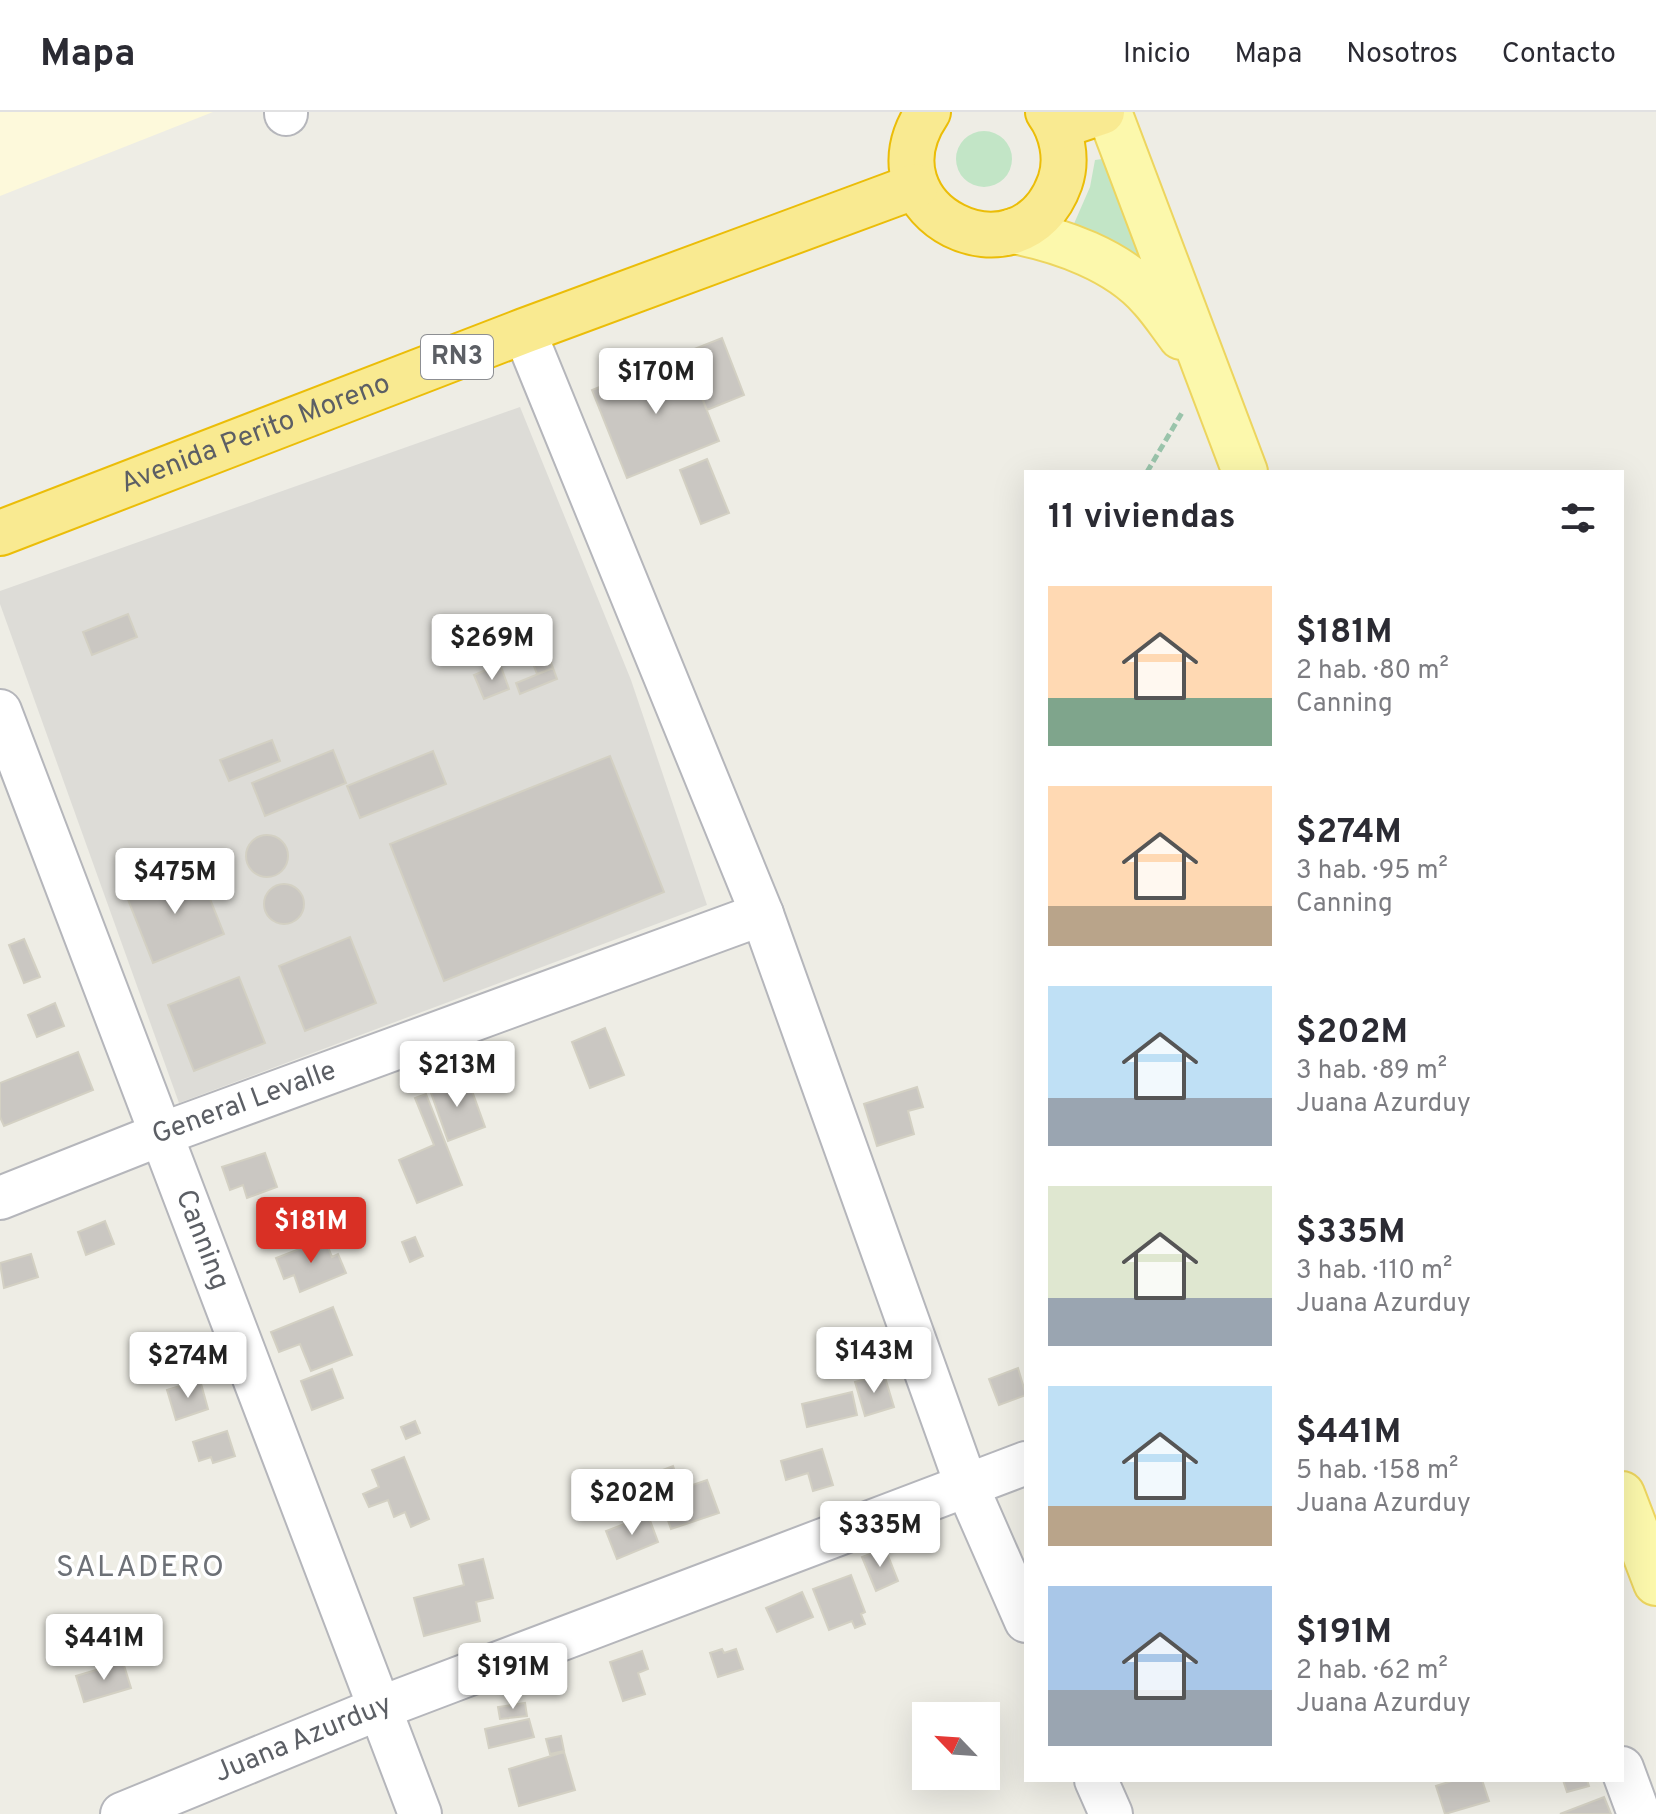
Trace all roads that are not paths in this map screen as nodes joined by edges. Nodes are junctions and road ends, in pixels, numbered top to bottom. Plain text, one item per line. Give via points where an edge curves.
1 (928, 112) edge
2 (1102, 112) edge
3 (1109, 112) edge
4 (1052, 120) edge
5 (916, 186) junction
6 (1013, 231) junction
7 (524, 331) junction
8 (1207, 372) junction
9 (1244, 470) edge
10 (0, 533) edge
11 (0, 711) edge
12 (762, 914) junction
13 (159, 1135) junction
14 (0, 1198) edge
15 (1024, 1464) edge
16 (966, 1484) junction
17 (1624, 1499) edge
18 (1656, 1583) edge
19 (1024, 1616) edge
20 (380, 1708) junction
21 (1624, 1773) edge
22 (1097, 1782) edge
23 (122, 1814) edge
24 (420, 1814) edge
25 (1111, 1814) edge
26 (1639, 1814) edge

1 - 5 highway via 913,145
2 - 4 highway
3 - 8 main road
4 - 6 highway via 1063,164 1057,189 1044,210
5 - 6 highway via 929,208 961,230 987,235
5 - 7 highway, Avenida Perito Moreno / RN3
6 - 8 main road via 1049,238 1116,269 1149,296
7 - 10 highway, Avenida Perito Moreno / RN3
7 - 12 street
8 - 9 main road
11 - 13 street, Canning
12 - 13 street, General Levalle
12 - 16 street
13 - 14 street, General Levalle
13 - 20 street, Canning
15 - 16 street, Juana Azurduy
16 - 19 street
16 - 20 street, Juana Azurduy
17 - 18 main road
20 - 23 street, Juana Azurduy
20 - 24 street, Canning
21 - 26 street
22 - 25 street

